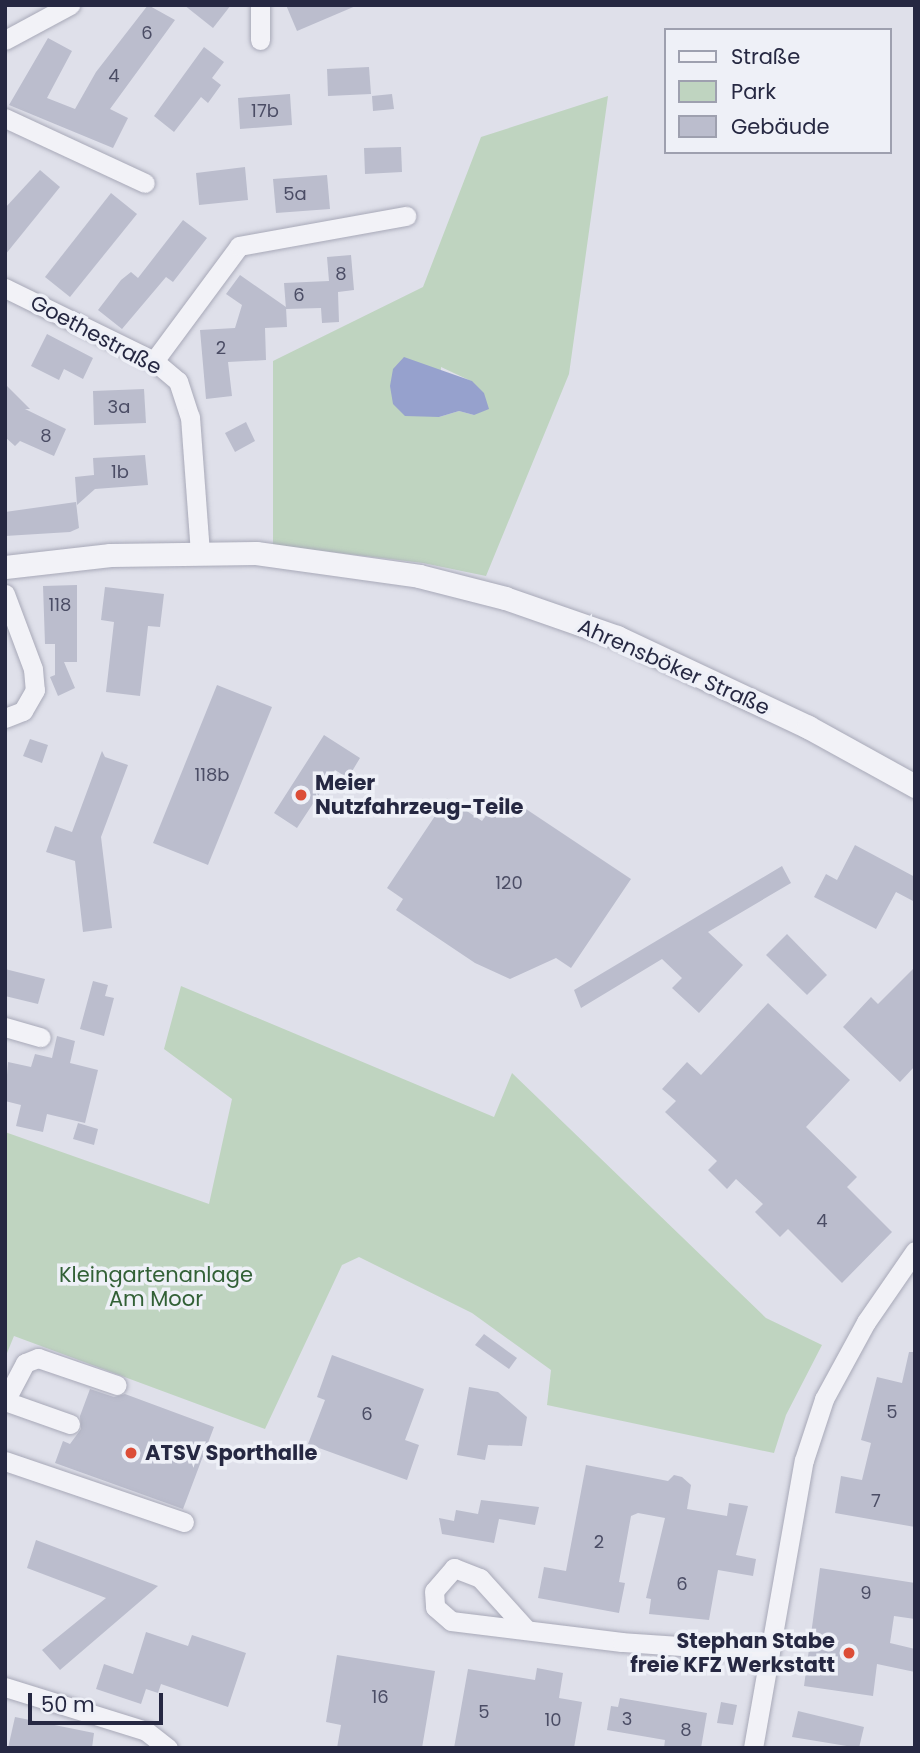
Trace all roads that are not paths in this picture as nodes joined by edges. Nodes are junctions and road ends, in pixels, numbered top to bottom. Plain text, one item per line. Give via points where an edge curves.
1 (70, 5) edge
2 (260, 5) edge
3 (5, 40) edge
4 (260, 40) dead end
5 (5, 118) edge
6 (145, 183) dead end
7 (406, 216) dead end
8 (5, 288) edge
9 (154, 361) junction
10 (200, 554) junction
11 (5, 567) edge
12 (5, 594) edge
13 (5, 718) edge
14 (915, 786) edge
15 (5, 1027) edge
16 (41, 1037) dead end
17 (915, 1251) edge
18 (117, 1385) dead end
19 (70, 1424) dead end
20 (5, 1461) edge
21 (184, 1522) dead end
22 (527, 1630) junction
23 (770, 1652) junction
24 (5, 1687) edge
25 (168, 1748) edge
26 (753, 1748) edge

1 - 3 street
2 - 4 street
5 - 6 street
7 - 9 street via 239,246
8 - 9 street, Goethestraße
9 - 10 street, Goethestraße via 178,381 190,417
10 - 11 street, Ahrensböker Straße via 110,555
10 - 14 street, Ahrensböker Straße via 256,553 419,576 505,598 617,637 808,727
12 - 13 street via 33,669 35,690 23,711
15 - 16 street
17 - 23 street via 866,1322 824,1399 803,1460
18 - 19 street via 38,1358 24,1363 5,1401
20 - 21 street
22 - 22 street via 450,1621 436,1607 435,1591 454,1568 480,1578
22 - 23 street
23 - 26 street
24 - 25 street via 146,1731

